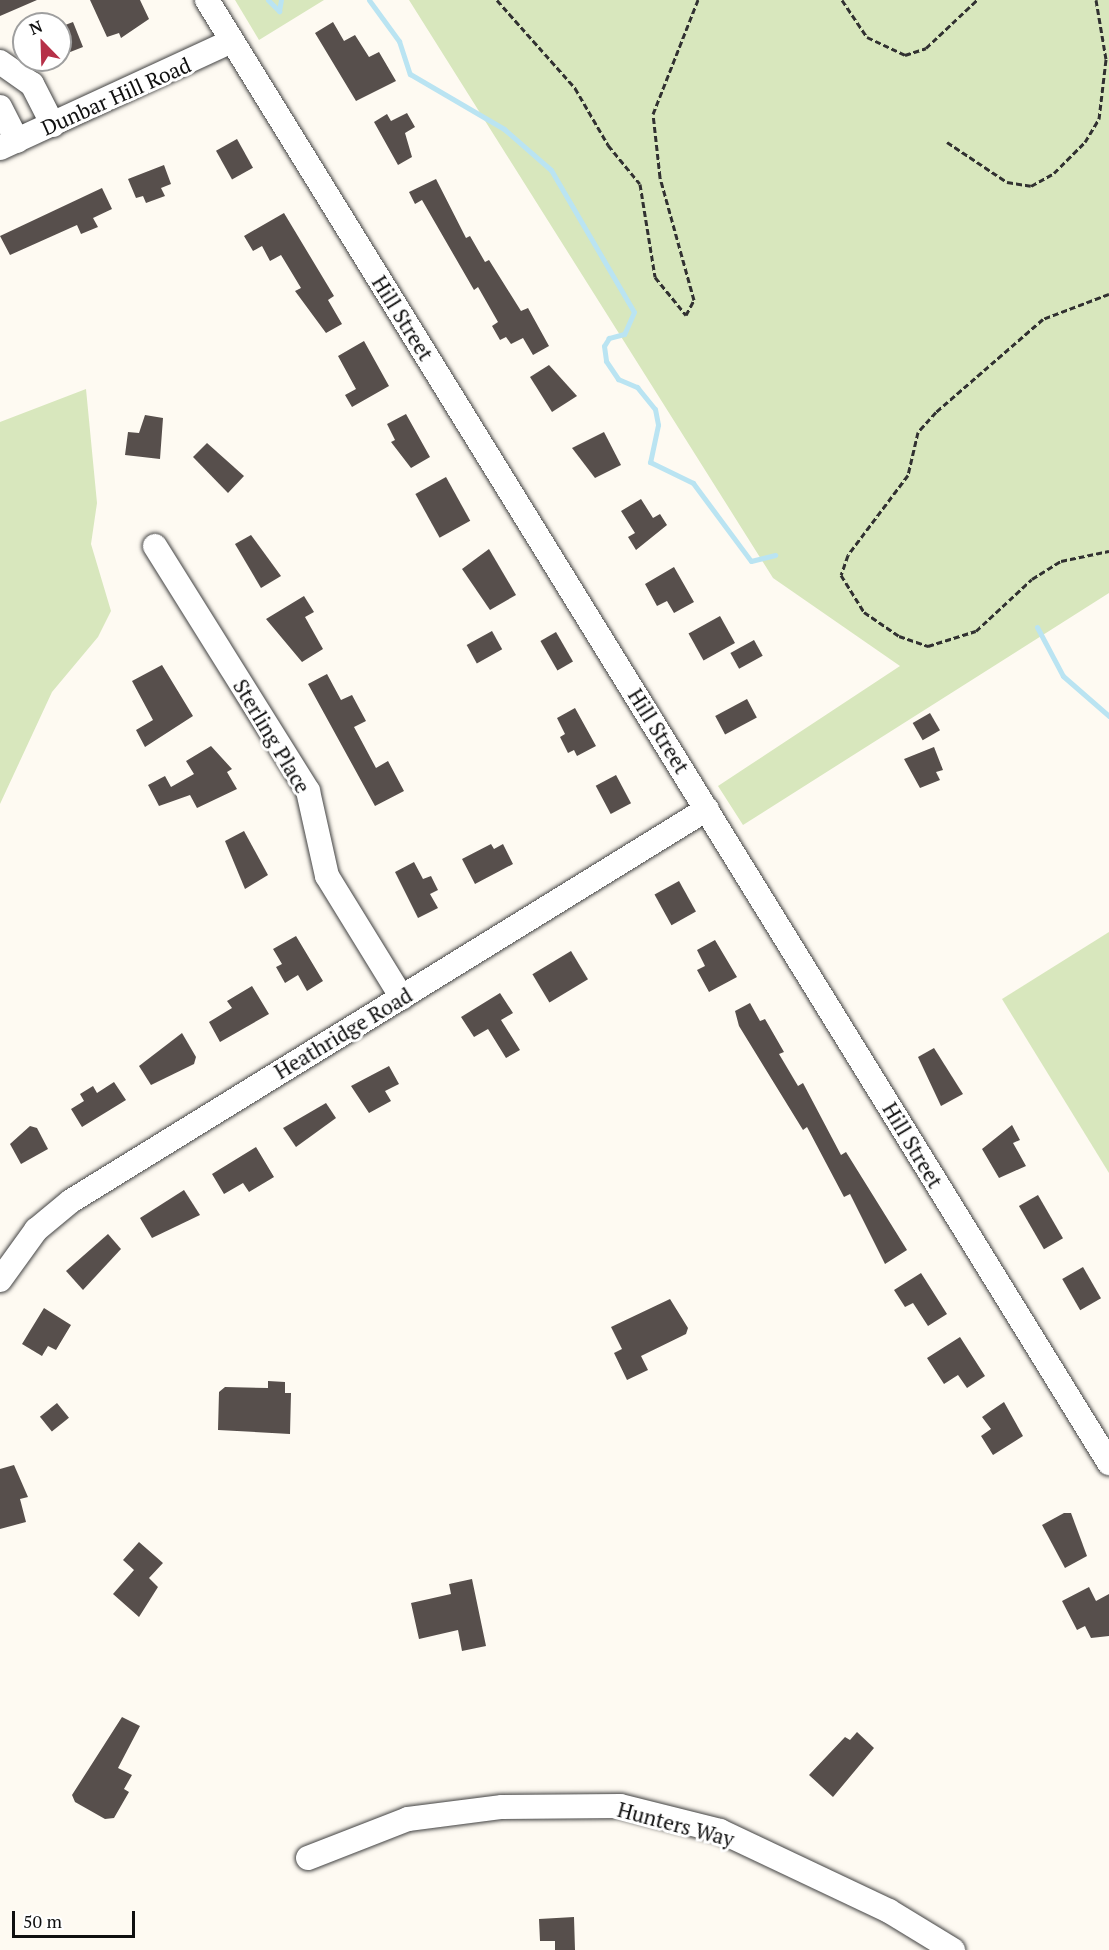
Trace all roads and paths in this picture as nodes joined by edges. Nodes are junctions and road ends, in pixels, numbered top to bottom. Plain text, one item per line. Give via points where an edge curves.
1 (207, 0) edge
2 (497, 0) edge
3 (698, 0) edge
4 (842, 0) edge
5 (977, 0) edge
6 (1096, 0) edge
7 (232, 41) junction
8 (0, 63) edge
9 (0, 107) edge
10 (53, 125) junction
11 (947, 142) dead end
12 (8, 145) edge
13 (1109, 294) edge
14 (155, 546) dead end
15 (1109, 550) edge
16 (707, 809) junction
17 (402, 998) junction
18 (0, 1280) edge
19 (1109, 1463) edge
20 (308, 1858) dead end
21 (953, 1950) edge

1 - 7 street, Hill Street
2 - 3 path via 575,88 608,145 640,184 655,277 686,315 694,300 660,177 653,114
4 - 5 path via 867,37 905,55 926,48
6 - 11 path via 1106,59 1099,119 1085,142 1053,173 1031,186 1007,182
7 - 10 street, Dunbar Hill Road
7 - 16 street, Hill Street
8 - 10 street via 32,84
9 - 12 street
10 - 12 street, Dunbar Hill Road
13 - 15 path via 1043,319 931,418 918,432 908,475 848,555 841,575 864,612 899,636 928,646 976,631 1055,564
14 - 17 street, Sterling Place via 308,791 327,876
16 - 17 street, Heathridge Road
16 - 19 street, Hill Street
17 - 18 street, Heathridge Road via 71,1201 36,1230
20 - 21 street, Hunters Way via 408,1819 502,1807 620,1806 720,1831 889,1911

